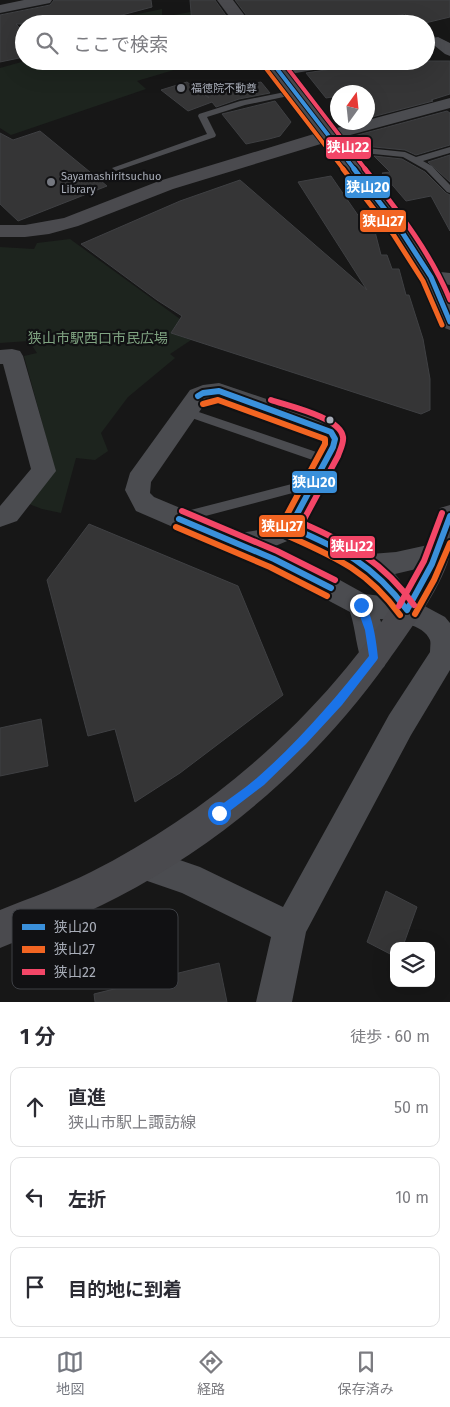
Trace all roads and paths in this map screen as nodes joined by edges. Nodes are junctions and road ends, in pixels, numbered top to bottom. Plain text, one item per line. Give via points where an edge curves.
1 (45, 0) edge
2 (225, 0) edge
3 (0, 9) edge
4 (236, 15) edge
5 (435, 42) edge
6 (450, 50) edge
7 (277, 70) edge
8 (294, 92) junction
9 (450, 103) edge
10 (333, 142) junction
11 (450, 150) edge
12 (417, 160) junction
13 (116, 168) dead end
14 (450, 190) edge
15 (0, 231) edge
16 (440, 278) edge
17 (450, 322) edge
18 (0, 357) edge
19 (315, 483) junction
20 (450, 516) edge
21 (0, 517) edge
22 (179, 519) junction
23 (290, 527) junction
24 (239, 544) junction
25 (437, 554) junction
26 (369, 565) junction
27 (361, 605) junction
28 (407, 610) junction
29 (372, 660) junction
30 (142, 863) junction
31 (47, 909) edge
32 (12, 925) edge
33 (290, 928) junction
34 (0, 930) edge
35 (274, 1002) edge

1 - 3 street
2 - 4 street
5 - 6 street
7 - 8 street
8 - 10 street
8 - 13 lane via 202,116 212,135
9 - 10 street
10 - 12 lane
10 - 15 street via 166,185 72,222 25,231
10 - 16 street
11 - 12 lane
12 - 14 lane
16 - 17 street
18 - 21 street via 12,356 44,471 8,514
19 - 22 lane
19 - 22 street via 334,447 334,439 326,428 219,391 202,393 139,480 136,489 145,504
19 - 23 street
20 - 25 street
22 - 24 street
23 - 24 street via 280,535
23 - 26 street
24 - 27 street via 311,577
25 - 26 street
25 - 28 street
26 - 28 street via 396,591
27 - 28 street
27 - 29 street via 370,630
28 - 29 street
28 - 33 street via 434,625 444,637 444,654 400,725
29 - 30 street via 339,702 261,781 219,813
30 - 31 street
30 - 33 street via 188,879
32 - 34 street
33 - 35 street

